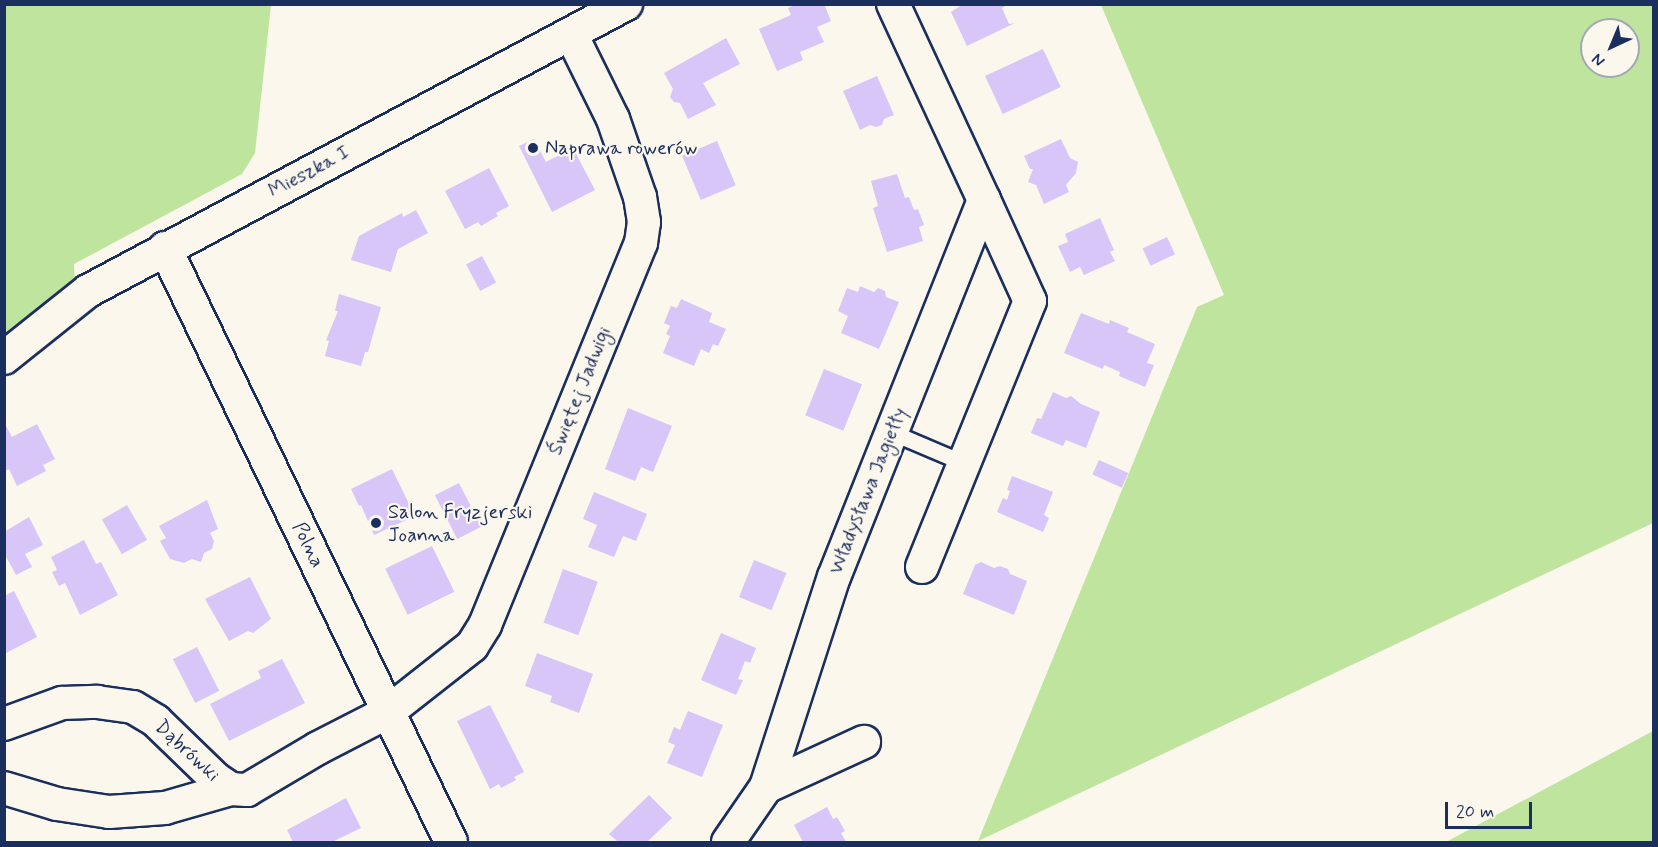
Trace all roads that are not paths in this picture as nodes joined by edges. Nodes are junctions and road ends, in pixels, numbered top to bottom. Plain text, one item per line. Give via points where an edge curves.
1 (626, 4) edge
2 (893, 4) edge
3 (571, 34) junction
4 (984, 200) junction
5 (165, 248) junction
6 (4, 358) edge
7 (891, 432) junction
8 (964, 463) junction
9 (921, 567) dead end
10 (388, 712) junction
11 (4, 724) edge
12 (864, 742) dead end
13 (765, 787) junction
14 (4, 788) edge
15 (231, 789) junction
16 (451, 843) edge
17 (728, 843) edge

1 - 3 street, Mieszka I
2 - 4 street
3 - 5 street, Mieszka I
3 - 10 street, Świętej Jadwigi via 613,119 640,197 644,222 641,243 485,625 472,646
4 - 7 street, Władysława Jagiełły
4 - 8 street via 1030,301
5 - 6 street, Mieszka I via 88,291
5 - 10 street, Polna
7 - 8 lane
7 - 13 street, Władysława Jagiełły via 834,577
8 - 9 street
10 - 15 street, Dąbrówki via 318,747 247,790
10 - 16 street, Polna
11 - 15 street, Dąbrówki via 62,703 133,707 156,721
12 - 13 street
13 - 17 street, Władysława Jagiełły
14 - 15 street, Dąbrówki via 57,804 109,812 165,808

